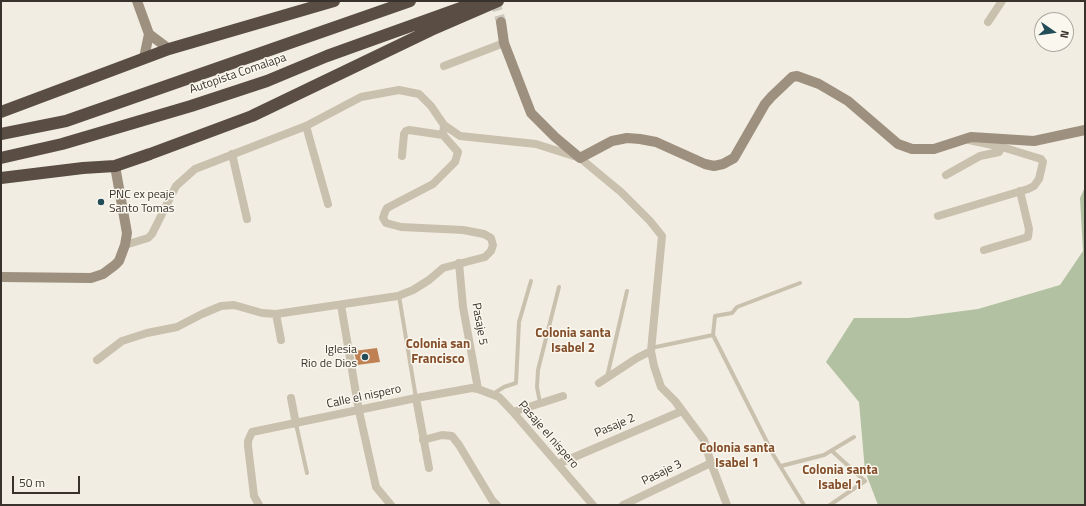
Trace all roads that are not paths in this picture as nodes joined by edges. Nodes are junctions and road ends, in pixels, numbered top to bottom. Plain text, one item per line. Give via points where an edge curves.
1 (137, 1) edge
2 (334, 1) edge
3 (410, 1) edge
4 (480, 1) edge
5 (498, 1) edge
6 (1002, 1) edge
7 (501, 22) tunnel mouth
8 (988, 22) dead end
9 (149, 34) junction
10 (504, 43) junction
11 (169, 49) junction
12 (144, 58) junction
13 (444, 66) dead end
14 (1, 112) edge
15 (444, 125) junction
16 (306, 126) junction
17 (1085, 130) edge
18 (1, 134) edge
19 (443, 135) junction
20 (967, 138) junction
21 (1002, 147) junction
22 (232, 154) junction
23 (402, 156) dead end
24 (1, 158) edge
25 (580, 158) junction
26 (115, 166) junction
27 (946, 175) dead end
28 (1, 178) edge
29 (1020, 191) junction
30 (328, 204) dead end
31 (938, 216) dead end
32 (247, 219) dead end
33 (125, 245) junction
34 (984, 250) dead end
35 (459, 263) junction
36 (1, 277) edge
37 (531, 281) dead end
38 (800, 283) dead end
39 (559, 287) dead end
40 (627, 291) dead end
41 (399, 296) junction
42 (341, 305) junction
43 (276, 314) junction
44 (713, 335) junction
45 (281, 340) dead end
46 (651, 350) junction
47 (97, 360) dead end
48 (603, 381) joint
49 (478, 389) junction
50 (493, 395) junction
51 (563, 396) dead end
52 (291, 398) dead end
53 (416, 398) junction
54 (540, 403) junction
55 (682, 410) junction
56 (359, 411) junction
57 (513, 412) junction
58 (296, 424) junction
59 (854, 437) dead end
60 (424, 440) junction
61 (832, 451) junction
62 (711, 463) junction
63 (558, 464) junction
64 (781, 466) junction
65 (429, 468) dead end
66 (307, 473) dead end
67 (259, 505) edge
68 (391, 505) edge
69 (497, 505) edge
70 (593, 505) edge
71 (623, 505) edge
72 (727, 505) edge
73 (804, 505) edge
74 (830, 505) edge

1 - 9 street
2 - 11 highway
3 - 18 highway, Autopista Comalapa via 66,121
4 - 24 highway, Autopista Comalapa via 327,56 267,81 191,106 62,144
5 - 26 highway via 431,30 252,116
6 - 8 street
7 - 10 street
9 - 11 street
9 - 12 street
10 - 13 street
10 - 25 street via 531,113
11 - 12 highway
12 - 14 highway
15 - 16 street via 419,94 399,90 361,97
15 - 19 street
15 - 25 street via 460,136 536,144
16 - 22 street
16 - 30 street
17 - 20 street via 1034,140 978,136
19 - 23 street via 406,130
19 - 35 street via 458,152 455,162 433,184 387,208 383,218 386,223 401,227 462,230 484,234 490,238 492,251 485,257
20 - 21 street
20 - 25 street via 934,149 916,150 904,147 848,101 819,84 794,76 766,104 734,158 723,164 706,164 656,142 627,138 609,142
21 - 27 street via 999,152 980,156
21 - 29 street via 1041,159 1043,162 1039,179 1034,186
22 - 32 street
22 - 33 street via 195,169 176,186 152,234 148,238
25 - 46 street via 621,192 662,236
26 - 28 highway
26 - 33 street via 127,233
29 - 31 street
29 - 34 street via 1029,229 1028,237
33 - 36 street via 119,261 108,271 91,278
35 - 41 street via 443,268 429,280
35 - 49 street, Pasaje 5 via 463,307
37 - 50 lane via 519,322 516,383
38 - 44 lane via 737,307 732,313 714,316
39 - 54 lane via 538,370 537,387
40 - 48 lane
41 - 42 street
41 - 53 lane
42 - 43 street
42 - 56 street
43 - 45 street
43 - 47 street via 234,305 222,306 177,327 122,341
44 - 46 lane
44 - 64 lane
46 - 48 street
46 - 55 street via 661,387
49 - 50 street, Pasaje el nispero
49 - 53 street, Calle el nispero
50 - 57 street, Pasaje el nispero
51 - 54 street
52 - 58 street
53 - 56 street, Calle el nispero
53 - 60 street
54 - 57 street
55 - 62 street via 704,440
55 - 63 street, Pasaje 2
56 - 58 street, Calle el nispero
56 - 68 street via 376,487
57 - 63 street, Pasaje el nispero
58 - 66 lane
58 - 67 street, Calle el nispero via 252,432 250,436 248,446 254,496
59 - 61 lane
60 - 65 street
60 - 69 street via 442,435 452,436
61 - 64 lane
61 - 74 lane via 866,482
62 - 71 street, Pasaje 3
62 - 72 street
63 - 70 street, Pasaje el nispero
64 - 73 lane

